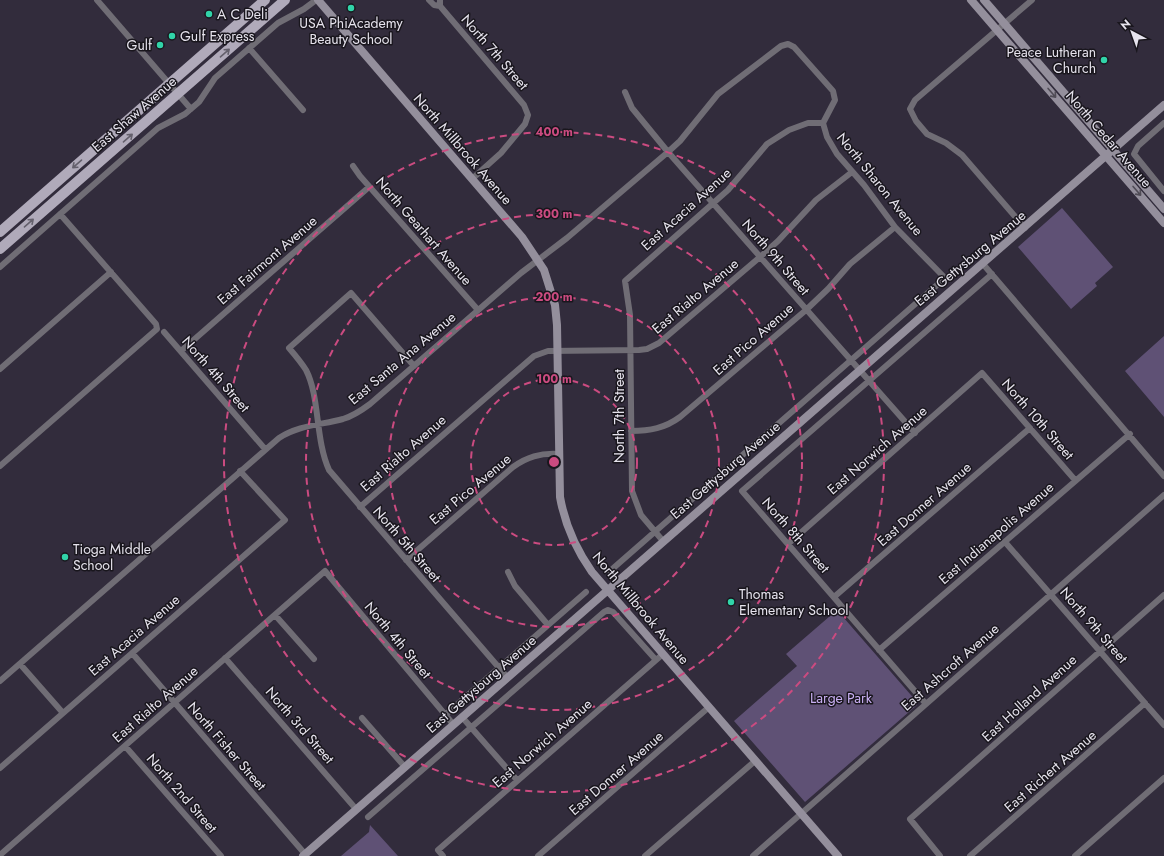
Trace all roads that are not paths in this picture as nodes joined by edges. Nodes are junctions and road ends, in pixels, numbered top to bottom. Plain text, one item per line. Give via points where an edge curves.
1 (97, 0) edge
2 (265, 0) edge
3 (285, 0) edge
4 (317, 0) edge
5 (429, 0) edge
6 (971, 0) edge
7 (984, 0) edge
8 (1032, 0) edge
9 (440, 3) edge
10 (1004, 24) junction
11 (997, 29) junction
12 (788, 44) joint
13 (249, 48) junction
14 (170, 84) junction
15 (625, 92) dead end
16 (178, 94) junction
17 (1164, 105) edge
18 (191, 109) junction
19 (303, 110) dead end
20 (822, 123) junction
21 (1164, 123) edge
22 (1113, 150) junction
23 (668, 152) junction
24 (1106, 156) junction
25 (353, 166) dead end
26 (852, 172) junction
27 (472, 179) junction
28 (369, 187) junction
29 (1164, 191) edge
30 (714, 204) junction
31 (1164, 209) edge
32 (60, 214) junction
33 (1164, 223) edge
34 (895, 227) junction
35 (1025, 228) junction
36 (0, 232) edge
37 (0, 249) edge
38 (760, 257) junction
39 (539, 260) junction
40 (983, 264) junction
41 (0, 267) edge
42 (111, 272) junction
43 (992, 274) junction
44 (625, 281) joint
45 (478, 310) junction
46 (806, 310) junction
47 (164, 332) dead end
48 (558, 350) junction
49 (631, 350) junction
50 (180, 351) junction
51 (852, 360) junction
52 (414, 366) junction
53 (0, 369) edge
54 (860, 369) junction
55 (982, 373) joint
56 (870, 380) junction
57 (317, 424) junction
58 (1030, 428) junction
59 (631, 431) junction
60 (915, 433) junction
61 (1130, 434) junction
62 (265, 449) junction
63 (558, 454) junction
64 (0, 466) edge
65 (240, 471) junction
66 (1164, 476) edge
67 (1075, 480) junction
68 (1164, 495) edge
69 (360, 507) junction
70 (655, 532) junction
71 (663, 541) junction
72 (1005, 542) junction
73 (788, 544) junction
74 (406, 560) junction
75 (325, 571) joint
76 (610, 571) dead end
77 (508, 572) dead end
78 (608, 590) junction
79 (586, 592) dead end
80 (1051, 594) junction
81 (1164, 595) edge
82 (834, 598) junction
83 (610, 610) joint
84 (275, 615) junction
85 (548, 625) junction
86 (880, 650) junction
87 (1100, 651) junction
88 (132, 653) junction
89 (663, 654) junction
90 (225, 658) junction
91 (314, 659) dead end
92 (656, 660) junction
93 (20, 664) junction
94 (499, 668) junction
95 (507, 677) junction
96 (0, 681) edge
97 (174, 702) junction
98 (1145, 703) junction
99 (926, 704) junction
100 (709, 707) junction
101 (63, 713) junction
102 (445, 715) junction
103 (462, 717) junction
104 (362, 718) dead end
105 (453, 724) junction
106 (1164, 725) edge
107 (471, 728) junction
108 (126, 746) junction
109 (755, 760) junction
110 (405, 766) junction
111 (0, 768) edge
112 (1164, 778) edge
113 (517, 780) junction
114 (356, 809) junction
115 (801, 814) junction
116 (368, 817) dead end
117 (0, 855) edge
118 (304, 855) edge
119 (221, 856) edge
120 (443, 856) edge
121 (538, 856) edge
122 (645, 856) edge
123 (753, 856) edge
124 (838, 856) edge
125 (940, 856) edge
126 (970, 856) edge
127 (1075, 856) edge

1 - 14 street
2 - 14 main road, East Shaw Avenue
16 -> 3 main road, East Shaw Avenue
4 - 13 street via 283,19
4 - 27 street, North Millbrook Avenue
5 - 9 street, North 7th Street via 434,5
6 - 11 street, North Cedar Avenue
7 - 10 street, North Cedar Avenue
8 - 10 street
9 - 27 street, North 7th Street via 524,105 528,115 525,124 501,153
10 - 11 street
10 - 22 street, North Cedar Avenue
11 -> 24 street, North Cedar Avenue
11 - 35 street via 915,100 910,109 927,134 946,143 962,155
12 - 20 street, North Sharon Avenue via 794,47 833,91 835,100
12 - 23 street, East Santa Ana Avenue via 781,46 718,94
13 - 18 street via 215,78 199,102
13 - 19 street
14 - 16 street
14 -> 36 main road, East Shaw Avenue
15 - 23 street, North 9th Street via 632,108
16 - 18 street
37 -> 16 main road, East Shaw Avenue
17 - 22 street, East Gettysburg Avenue
18 - 32 street via 158,128
20 - 26 street, North Sharon Avenue via 832,147
20 - 30 street, East Acacia Avenue via 808,123 789,130 767,144
21 - 29 street via 1138,146 1134,154
22 - 24 street, East Gettysburg Avenue
22 - 31 street, North Cedar Avenue
23 - 30 street, North 9th Street
23 - 39 street, East Santa Ana Avenue
24 -> 33 street, North Cedar Avenue
24 - 35 street, East Gettysburg Avenue
25 - 28 street, North Gearhart Avenue
26 - 34 street, North Sharon Avenue
26 - 38 street, East Rialto Avenue via 816,200 778,242
27 - 39 street, North Millbrook Avenue
28 - 45 street, North Gearhart Avenue
28 - 50 street, East Fairmont Avenue
30 - 38 street, North 9th Street
30 - 44 street, East Acacia Avenue
32 - 41 street
32 - 42 street
34 - 46 street, East Pico Avenue via 850,264
34 - 51 street, North Sharon Avenue via 945,278
35 - 40 street, East Gettysburg Avenue
38 - 46 street, North 9th Street
38 - 49 street, East Rialto Avenue via 659,343 647,349
39 - 45 street, East Santa Ana Avenue
39 - 48 street, North Millbrook Avenue via 551,287
40 - 43 street
40 - 54 street, East Gettysburg Avenue
42 - 53 street
42 - 64 street via 156,324 155,331
43 - 56 street
43 - 61 street
44 - 49 street, North 7th Street via 630,315
45 - 52 street, East Santa Ana Avenue
46 - 51 street, North 9th Street
46 - 59 street, East Pico Avenue via 669,425
47 - 50 street, North 4th Street
48 - 49 street, East Rialto Avenue
48 - 63 street, North Millbrook Avenue
48 - 69 street, East Rialto Avenue via 540,353 528,360
49 - 59 street, North 7th Street
50 - 62 street, North 4th Street
51 - 54 street, North 9th Street
51 - 70 street
52 - 57 street, East Santa Ana Avenue via 358,413
52 - 57 street, North 5th Street via 351,293 288,348 299,360 311,383
54 - 56 street, North 9th Street
54 - 71 street, East Gettysburg Avenue
55 - 58 street, North 10th Street
55 - 60 street, East Norwich Avenue
56 - 60 street, North 9th Street
56 - 73 street, North 8th Street via 742,491
57 - 62 street, East Santa Ana Avenue via 288,432
57 - 69 street, North 5th Street via 329,470
58 - 67 street, North 10th Street
58 - 82 street, East Donner Avenue
59 - 70 street, North 7th Street via 632,491 641,515
60 - 73 street, East Norwich Avenue
61 - 66 street
61 - 67 street, East Indianapolis Avenue
62 - 65 street, East Santa Ana Avenue
63 - 74 street, East Pico Avenue via 533,456 513,467
63 - 78 street, North Millbrook Avenue via 560,497 568,531 580,556
65 - 88 street, East Acacia Avenue via 285,520
65 - 93 street, East Santa Ana Avenue
67 - 72 street, East Indianapolis Avenue
68 - 80 street, East Ashcroft Avenue
69 - 74 street, North 5th Street
70 - 71 street, North 7th Street
70 - 76 street
71 - 78 street, East Gettysburg Avenue
72 - 80 street, North 9th Street
72 - 86 street, East Indianapolis Avenue
73 - 82 street, North 8th Street
74 - 94 street, North 5th Street
75 - 84 street, East Rialto Avenue
75 - 102 street, North 4th Street
77 - 85 street via 515,586
78 - 89 street, North Millbrook Avenue
78 - 95 street, East Gettysburg Avenue
79 - 85 street, East Gettysburg Avenue
80 - 87 street, North 9th Street
80 - 99 street, East Ashcroft Avenue
81 - 87 street, East Holland Avenue
82 - 86 street, North 8th Street
83 - 92 street, North Millbrook Avenue
83 - 107 street, East Gettysburg Avenue via 604,612
84 - 90 street, East Rialto Avenue
84 - 91 street
85 - 94 street, East Gettysburg Avenue
86 - 99 street, North 8th Street
87 - 98 street, North 9th Street
87 - 125 street, East Holland Avenue via 910,819
88 - 97 street, North Fisher Street
88 - 101 street, East Acacia Avenue
89 - 92 street, East Norwich Avenue
89 - 100 street, North Millbrook Avenue
90 - 97 street, East Rialto Avenue
90 - 114 street, North 3rd Street
92 - 113 street, East Norwich Avenue
93 - 96 street, East Santa Ana Avenue
93 - 101 street
94 - 95 street, North 5th Street
94 - 102 street, East Gettysburg Avenue
95 - 103 street, East Gettysburg Avenue
97 - 108 street, East Rialto Avenue
97 - 118 street, North Fisher Street
98 - 106 street, North 9th Street
98 - 126 street, East Richert Avenue
99 - 115 street, East Ashcroft Avenue
100 - 109 street, North Millbrook Avenue
100 - 121 street, East Donner Avenue
101 - 111 street, East Acacia Avenue
102 - 105 street, North 4th Street
103 - 105 street, East Gettysburg Avenue
103 - 107 street
104 - 110 street
105 - 110 street, East Gettysburg Avenue
107 - 113 street
107 - 116 street, East Gettysburg Avenue
108 - 117 street, East Rialto Avenue
108 - 119 street, North 2nd Street
109 - 115 street, North Millbrook Avenue
109 - 122 street
110 - 114 street, East Gettysburg Avenue
112 - 127 street
113 - 120 street, East Norwich Avenue via 438,850
114 - 118 street, East Gettysburg Avenue
115 - 123 street, East Ashcroft Avenue
115 - 124 street, North Millbrook Avenue

